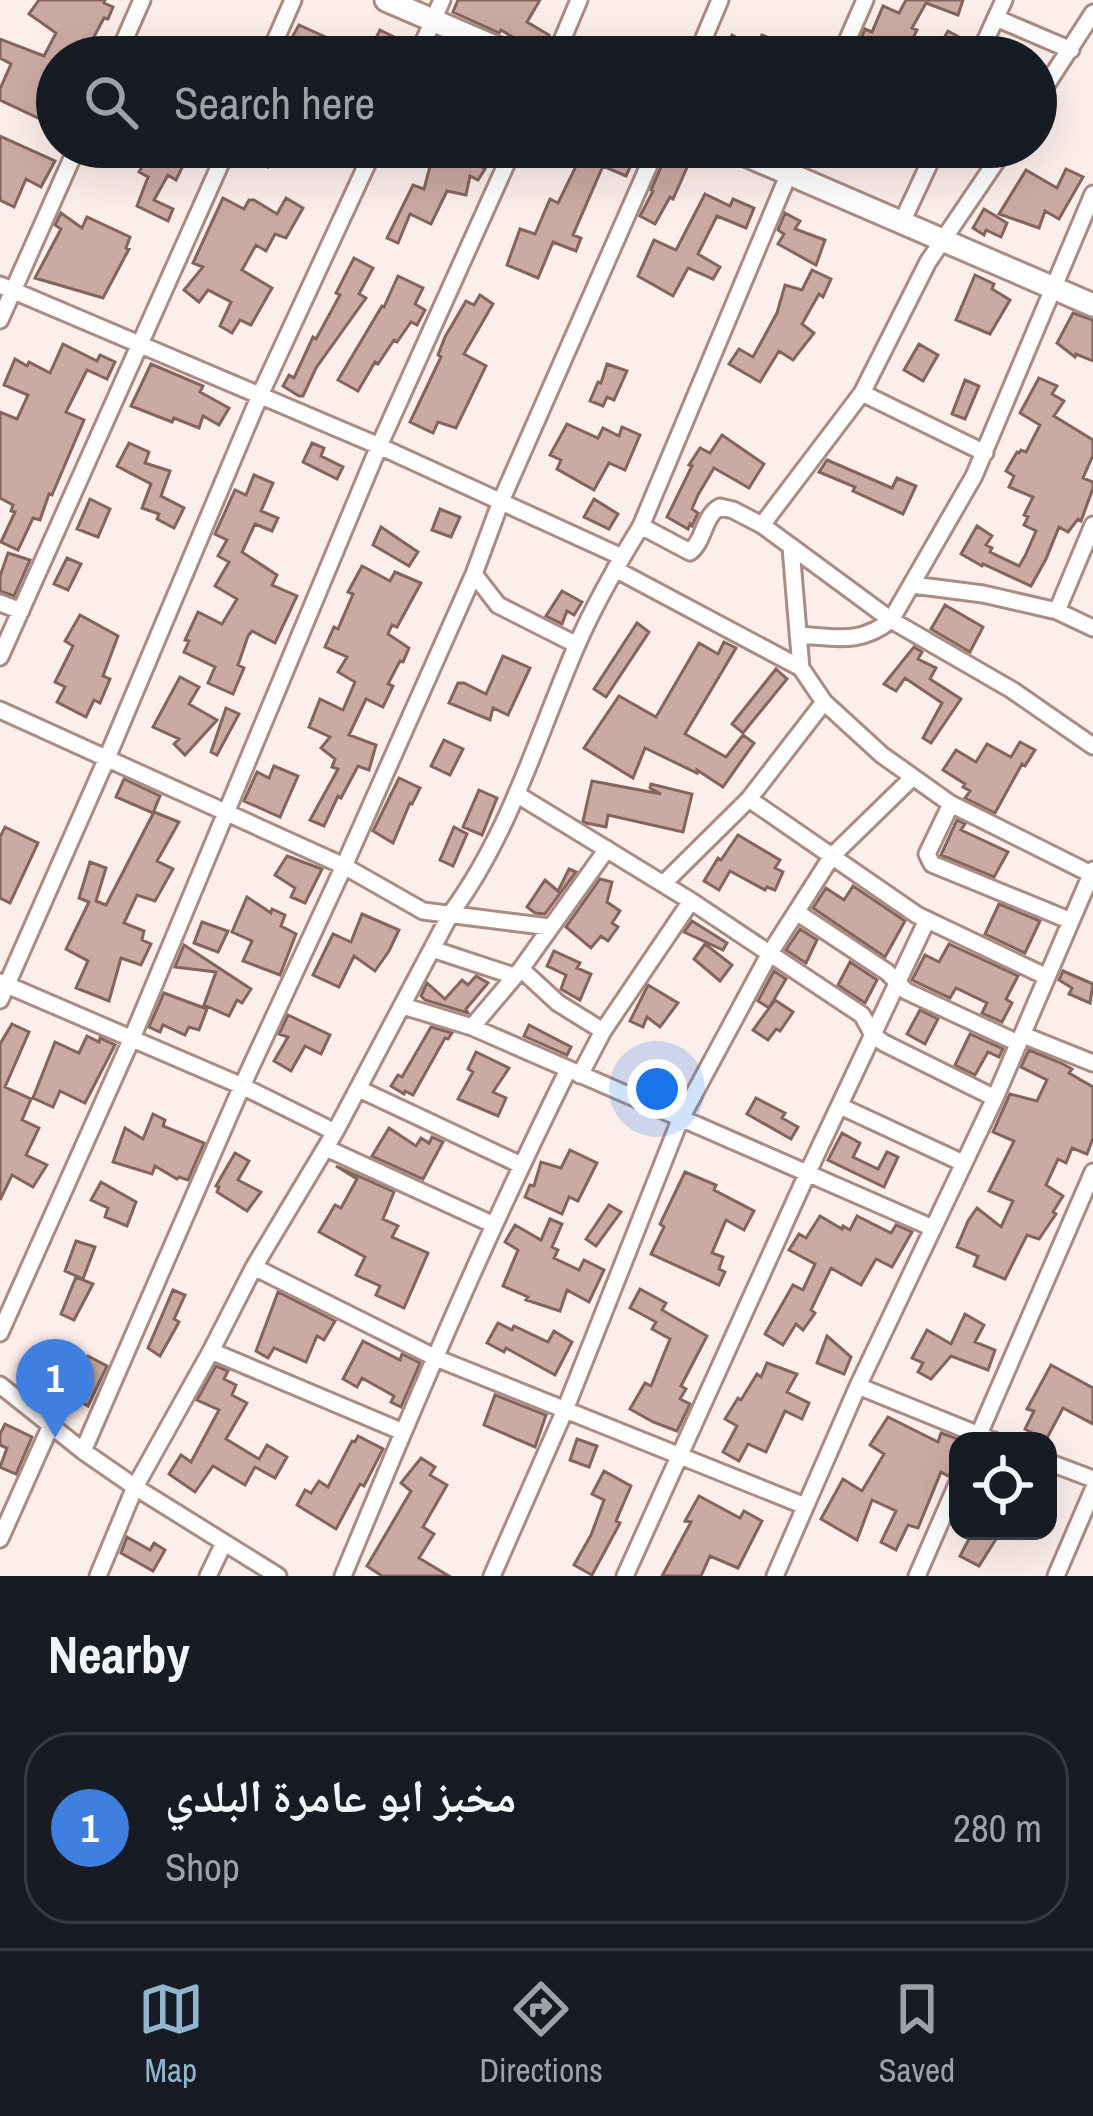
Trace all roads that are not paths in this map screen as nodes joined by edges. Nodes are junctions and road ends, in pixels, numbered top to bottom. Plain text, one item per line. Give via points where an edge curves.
1 (142, 0) edge
2 (293, 0) edge
3 (386, 0) edge
4 (579, 0) edge
5 (720, 0) edge
6 (865, 0) edge
7 (1004, 0) edge
8 (438, 10) edge
9 (1093, 13) edge
10 (996, 18) junction
11 (126, 36) edge
12 (277, 36) edge
13 (482, 36) edge
14 (564, 36) edge
15 (705, 36) edge
16 (849, 36) edge
17 (988, 36) edge
18 (1038, 36) edge
19 (1057, 44) edge
20 (1071, 50) junction
21 (1057, 70) edge
22 (66, 168) edge
23 (219, 168) edge
24 (365, 168) edge
25 (505, 168) edge
26 (648, 168) edge
27 (774, 168) edge
28 (791, 168) edge
29 (927, 168) edge
30 (991, 168) edge
31 (788, 174) junction
32 (1093, 194) edge
33 (902, 222) junction
34 (941, 239) junction
35 (1052, 287) junction
36 (6, 288) edge
37 (1093, 305) edge
38 (0, 320) edge
39 (141, 345) junction
40 (862, 393) junction
41 (260, 395) junction
42 (379, 446) junction
43 (985, 453) junction
44 (501, 501) junction
45 (762, 525) junction
46 (1093, 525) edge
47 (641, 526) junction
48 (791, 548) junction
49 (618, 563) junction
50 (474, 574) junction
51 (913, 585) junction
52 (0, 603) edge
53 (21, 611) junction
54 (1057, 611) junction
55 (891, 620) junction
56 (1093, 628) edge
57 (798, 634) junction
58 (577, 645) junction
59 (0, 657) edge
60 (801, 668) junction
61 (824, 702) junction
62 (0, 710) edge
63 (1093, 746) edge
64 (107, 758) junction
65 (913, 777) junction
66 (518, 795) junction
67 (749, 799) junction
68 (952, 804) junction
69 (227, 812) junction
70 (607, 849) junction
71 (832, 856) junction
72 (344, 866) junction
73 (1092, 872) edge
74 (663, 884) junction
75 (691, 901) junction
76 (452, 913) junction
77 (798, 913) junction
78 (927, 920) junction
79 (1071, 921) junction
80 (550, 927) junction
81 (432, 949) junction
82 (770, 953) junction
83 (518, 972) junction
84 (1047, 977) junction
85 (897, 984) junction
86 (2, 989) edge
87 (403, 1006) junction
88 (472, 1028) junction
89 (603, 1031) junction
90 (873, 1036) junction
91 (132, 1038) junction
92 (1021, 1039) junction
93 (1093, 1064) edge
94 (574, 1072) junction
95 (242, 1086) junction
96 (359, 1089) junction
97 (995, 1098) junction
98 (840, 1106) junction
99 (680, 1120) junction
100 (335, 1132) junction
101 (326, 1148) junction
102 (963, 1163) junction
103 (521, 1166) junction
104 (808, 1172) junction
105 (1093, 1172) edge
106 (494, 1225) junction
107 (933, 1228) junction
108 (254, 1267) junction
109 (0, 1333) edge
110 (211, 1351) junction
111 (436, 1358) junction
112 (0, 1385) edge
113 (858, 1386) junction
114 (565, 1410) junction
115 (51, 1425) junction
116 (403, 1432) junction
117 (966, 1432) edge
118 (986, 1432) edge
119 (83, 1451) junction
120 (681, 1456) junction
121 (1057, 1465) edge
122 (1093, 1479) edge
123 (135, 1487) junction
124 (1093, 1490) edge
125 (949, 1503) edge
126 (805, 1506) junction
127 (0, 1539) edge
128 (224, 1543) junction
129 (98, 1576) edge
130 (208, 1576) edge
131 (278, 1576) edge
132 (343, 1576) edge
133 (492, 1576) edge
134 (625, 1576) edge
135 (775, 1576) edge
136 (917, 1576) edge
137 (1056, 1576) edge

1 - 11 street
2 - 12 street
3 - 8 street
4 - 14 street
5 - 15 street
6 - 16 street
7 - 10 street
8 - 13 street
9 - 20 street
10 - 17 street
10 - 18 street
19 - 20 street
20 - 21 street
22 - 36 street
23 - 39 street
24 - 41 street
25 - 42 street
26 - 44 street
27 - 31 street
28 - 31 street
29 - 33 street
30 - 34 street
31 - 33 street
31 - 47 street
32 - 35 street
33 - 34 street
34 - 35 street
34 - 40 street
35 - 37 street
35 - 43 street
36 - 38 street
36 - 39 street
39 - 41 street
39 - 53 street
40 - 43 street
40 - 45 street
41 - 42 street
41 - 64 street
42 - 44 street
42 - 69 street
43 - 51 street
44 - 49 street
44 - 50 street
45 - 47 street via 720,507 690,552
45 - 48 street
46 - 54 street
47 - 49 street
48 - 55 street
48 - 57 street
49 - 58 street
49 - 60 street
50 - 58 street via 498,605
50 - 72 street
51 - 54 street
51 - 55 street
52 - 53 street
53 - 59 street
54 - 56 street
55 - 57 street via 858,639
55 - 63 street
57 - 60 street
58 - 66 street
60 - 61 street
61 - 65 street
61 - 67 street
62 - 64 street
64 - 69 street
64 - 86 street
65 - 68 street
65 - 71 street
66 - 70 street
66 - 76 street
67 - 71 street
67 - 74 street
68 - 73 street
68 - 79 street via 928,860
69 - 72 street
69 - 91 street
70 - 74 street
70 - 80 street
71 - 77 street
71 - 78 street
72 - 76 street via 423,910
72 - 95 street
73 - 79 street
74 - 75 street
75 - 82 street
75 - 89 street
76 - 80 street
76 - 81 street
77 - 82 street
77 - 85 street
78 - 84 street
78 - 85 street
79 - 84 street
80 - 83 street
81 - 83 street
81 - 87 street
82 - 90 street via 862,1016
82 - 99 street
83 - 88 street
83 - 89 street
84 - 92 street
85 - 90 street
85 - 92 street
86 - 91 street
87 - 88 street
87 - 96 street
88 - 94 street
89 - 94 street
90 - 97 street
90 - 98 street
91 - 95 street
91 - 109 street
92 - 93 street
92 - 97 street
94 - 99 street
94 - 103 street
95 - 100 street
95 - 119 street
96 - 100 street
96 - 103 street
97 - 102 street
98 - 102 street
98 - 104 street
99 - 104 street
99 - 114 street
100 - 101 street
101 - 106 street
101 - 108 street
102 - 107 street
103 - 106 street
104 - 107 street
104 - 120 street
105 - 118 street
106 - 111 street
107 - 113 street
108 - 110 street
108 - 111 street
110 - 116 street
110 - 123 street
111 - 114 street
111 - 116 street
112 - 115 street
113 - 117 street
113 - 126 street
114 - 120 street
114 - 133 street
115 - 119 street
115 - 127 street
116 - 132 street
119 - 123 street
120 - 126 street
120 - 134 street
121 - 122 street
123 - 128 street
123 - 129 street
124 - 137 street
125 - 136 street
126 - 135 street
128 - 130 street
128 - 131 street

